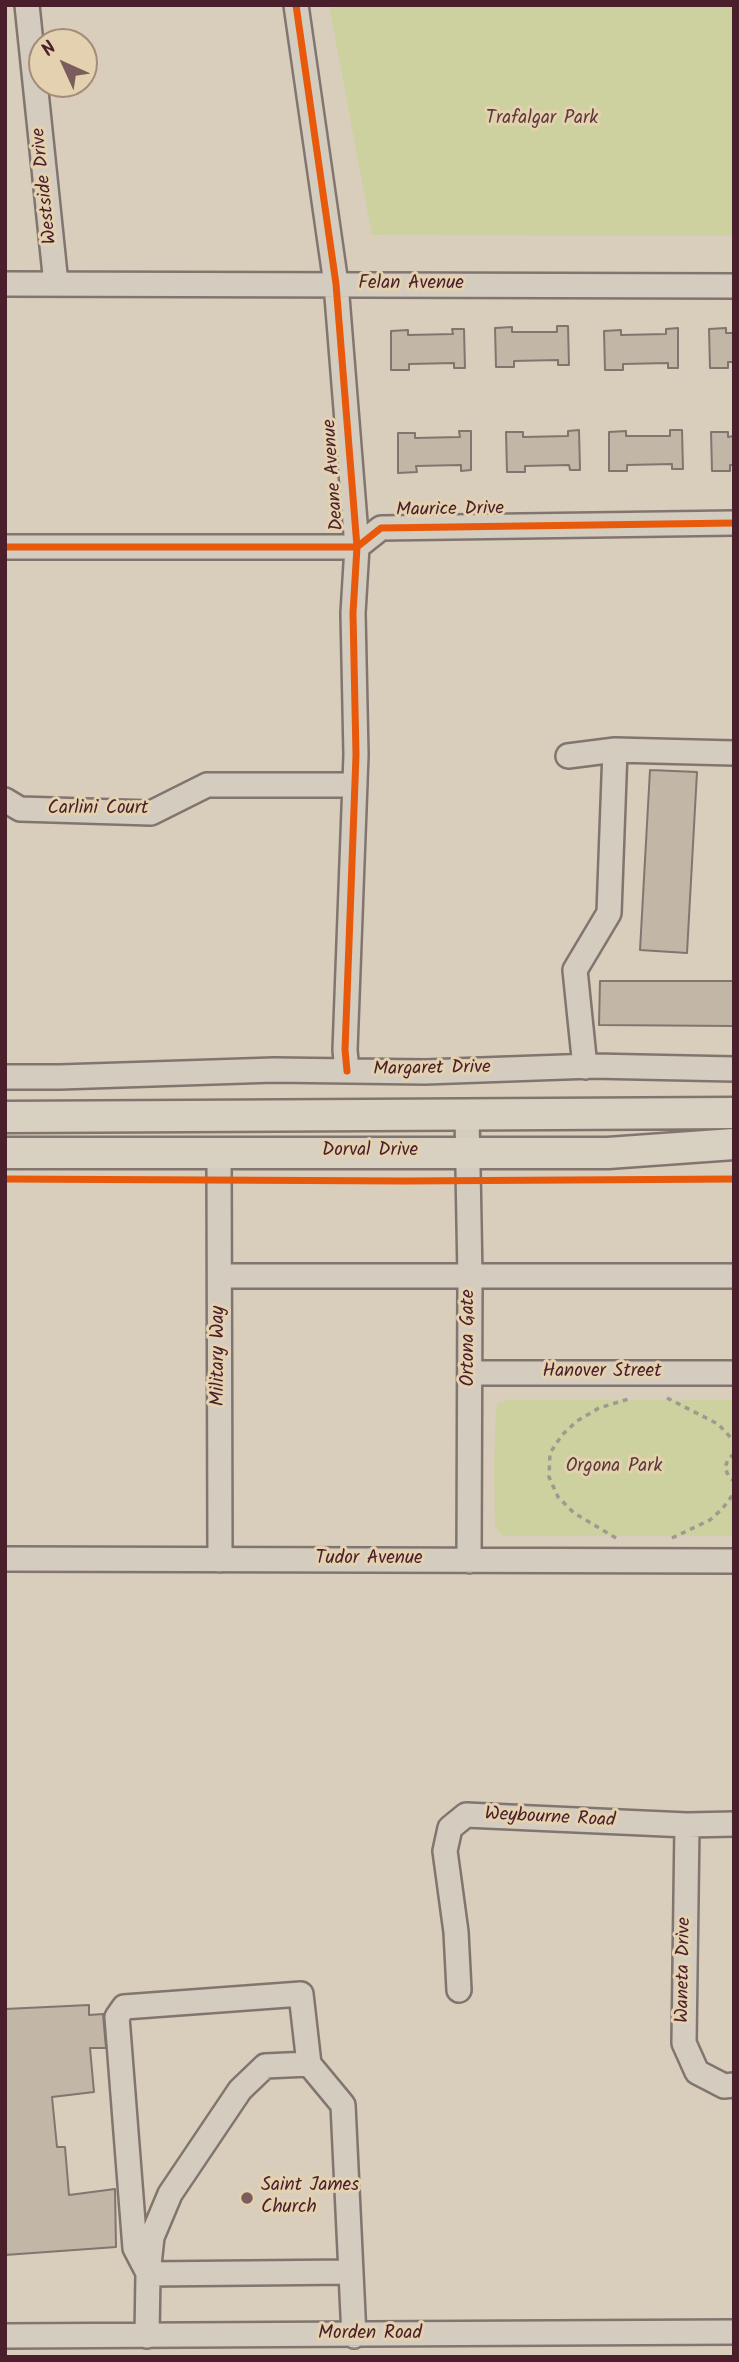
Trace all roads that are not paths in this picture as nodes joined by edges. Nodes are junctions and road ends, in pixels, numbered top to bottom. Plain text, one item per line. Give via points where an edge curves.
1 (27, 5) edge
2 (296, 5) edge
3 (5, 284) edge
4 (56, 284) junction
5 (336, 284) junction
6 (734, 286) edge
7 (734, 523) edge
8 (5, 547) edge
9 (357, 547) junction
10 (615, 750) junction
11 (734, 752) edge
12 (568, 756) dead end
13 (355, 785) junction
14 (5, 800) edge
15 (585, 1066) junction
16 (734, 1069) edge
17 (347, 1071) junction
18 (5, 1077) edge
19 (734, 1113) edge
20 (467, 1115) junction
21 (5, 1117) edge
22 (734, 1144) edge
23 (219, 1152) junction
24 (5, 1153) edge
25 (468, 1153) junction
26 (220, 1276) junction
27 (734, 1276) edge
28 (470, 1277) junction
29 (470, 1373) junction
30 (734, 1373) edge
31 (5, 1559) edge
32 (220, 1560) junction
33 (469, 1560) junction
34 (734, 1561) edge
35 (734, 1824) edge
36 (687, 1825) junction
37 (459, 1990) dead end
38 (309, 2064) junction
39 (734, 2085) edge
40 (351, 2272) junction
41 (148, 2274) junction
42 (734, 2332) edge
43 (5, 2336) edge
44 (147, 2336) junction
45 (354, 2336) junction
46 (200, 2346) edge

1 - 4 street, Westside Drive
2 - 5 street, Deane Avenue
3 - 4 street, Felan Avenue
4 - 5 street, Felan Avenue
5 - 6 street, Felan Avenue
5 - 9 street, Deane Avenue
7 - 9 street, Maurice Drive via 381,528
8 - 9 street
9 - 13 street, Deane Avenue
10 - 11 street
10 - 12 street
10 - 15 street via 609,913 575,970
13 - 14 street, Carlini Court via 207,785 151,813 20,809
13 - 17 street, Deane Avenue
15 - 16 street, Margaret Drive
15 - 17 street, Margaret Drive
17 - 18 street, Margaret Drive
19 - 20 main road, Dorval Drive
20 - 21 main road, Dorval Drive
20 - 25 street, Ortona Gate
22 - 25 main road, Dorval Drive via 608,1153
23 - 24 main road, Dorval Drive
23 - 25 main road, Dorval Drive
23 - 26 street, Military Way
25 - 28 street, Ortona Gate
26 - 28 street
26 - 32 street, Military Way
27 - 28 street
28 - 29 street, Ortona Gate
29 - 30 street, Hanover Street
29 - 33 street, Ortona Gate
31 - 32 street, Tudor Avenue
32 - 33 street, Tudor Avenue
33 - 34 street, Tudor Avenue
35 - 36 street, Weybourne Road
36 - 37 street, Weybourne Road via 466,1815 450,1828 445,1851
36 - 39 street, Waneta Drive via 684,2042 697,2072 724,2086
38 - 40 street via 343,2105
38 - 41 street via 265,2066 240,2090 170,2194 152,2237
38 - 41 street via 301,1994 124,2007 117,2017 135,2248
40 - 41 street
40 - 45 street
41 - 44 street
42 - 45 street, Morden Road
43 - 44 street, Morden Road
44 - 46 street, Morden Road
45 - 46 street, Morden Road

